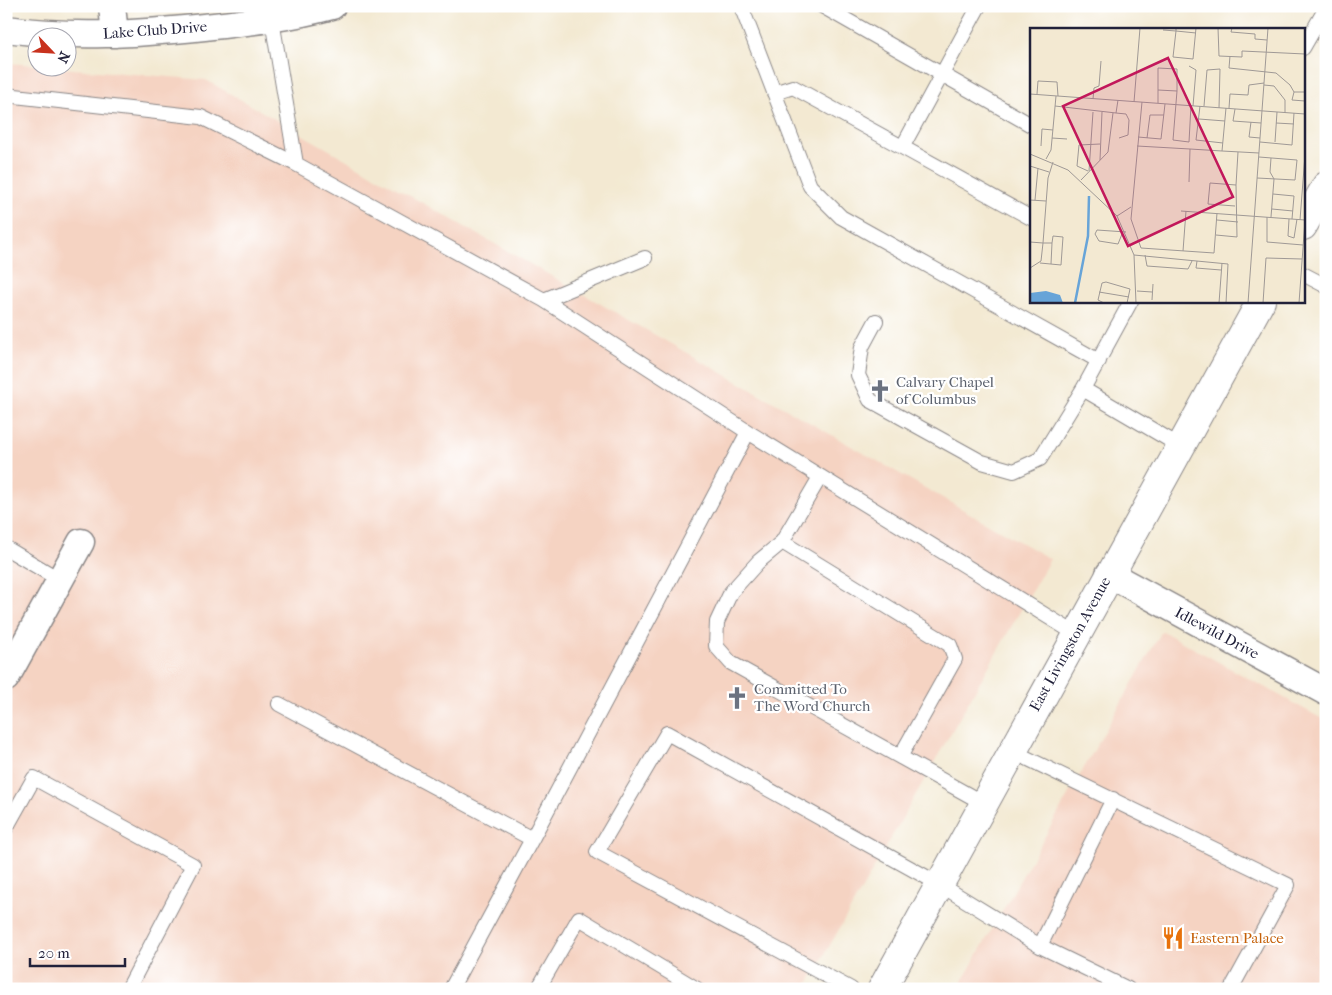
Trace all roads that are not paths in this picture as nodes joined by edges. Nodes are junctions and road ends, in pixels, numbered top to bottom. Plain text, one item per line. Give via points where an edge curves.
1 (112, 6) edge
2 (332, 6) edge
3 (741, 6) edge
4 (822, 6) edge
5 (978, 6) edge
6 (1326, 8) edge
7 (272, 20) junction
8 (6, 29) edge
9 (115, 34) junction
10 (1304, 46) edge
11 (942, 75) junction
12 (774, 93) junction
13 (6, 95) edge
14 (1030, 124) edge
15 (902, 146) junction
16 (296, 164) junction
17 (1326, 186) edge
18 (1030, 217) edge
19 (1304, 224) edge
20 (645, 258) dead end
21 (1304, 275) edge
22 (1326, 286) edge
23 (544, 300) junction
24 (1130, 302) edge
25 (1260, 302) edge
26 (876, 321) dead end
27 (1099, 361) junction
28 (1083, 389) junction
29 (748, 432) junction
30 (1180, 446) junction
31 (820, 477) junction
32 (82, 542) dead end
33 (782, 542) junction
34 (6, 548) edge
35 (1109, 574) junction
36 (60, 580) junction
37 (1076, 634) junction
38 (6, 678) edge
39 (1326, 692) edge
40 (279, 704) dead end
41 (1012, 751) junction
42 (900, 758) junction
43 (1113, 799) junction
44 (983, 803) junction
45 (6, 828) edge
46 (532, 839) junction
47 (939, 884) junction
48 (1040, 946) junction
49 (128, 989) edge
50 (451, 989) edge
51 (538, 989) edge
52 (697, 989) edge
53 (851, 989) edge
54 (882, 989) edge
55 (1128, 989) edge
56 (1231, 989) edge

1 - 9 street
2 - 7 street, Lake Club Drive
3 - 12 lane
4 - 11 lane
5 - 11 lane
6 - 10 lane
7 - 9 street, Lake Club Drive
7 - 16 lane
8 - 9 street, Lake Club Drive via 48,34
11 - 14 lane
11 - 15 lane
12 - 15 lane via 793,87
12 - 27 lane via 810,186 841,217
13 - 16 lane via 201,117
15 - 18 lane
16 - 23 lane
17 - 19 main road
20 - 23 lane
21 - 22 lane
23 - 29 lane
24 - 27 lane
25 - 30 main road, East Livingston Avenue
26 - 28 lane via 862,347 858,375 870,400 982,462 1014,471 1040,459
27 - 28 lane
28 - 30 lane
29 - 31 lane
29 - 46 lane
30 - 35 main road, East Livingston Avenue
31 - 33 lane
31 - 37 lane
32 - 36 street
33 - 42 lane via 950,645 955,659
33 - 42 lane via 758,562 731,592 717,622 716,646 731,663
34 - 36 lane
35 - 37 main road, East Livingston Avenue
35 - 39 street, Idlewild Drive
36 - 38 street
37 - 41 main road, East Livingston Avenue
40 - 46 lane
41 - 43 lane
41 - 44 main road, East Livingston Avenue
42 - 44 lane
43 - 48 lane
43 - 56 lane via 1288,885
44 - 47 main road, East Livingston Avenue
45 - 49 lane via 34,778 194,866
46 - 50 lane
47 - 48 lane
47 - 53 lane via 667,733 597,852
47 - 54 main road, East Livingston Avenue
48 - 55 lane
51 - 52 lane via 579,918

